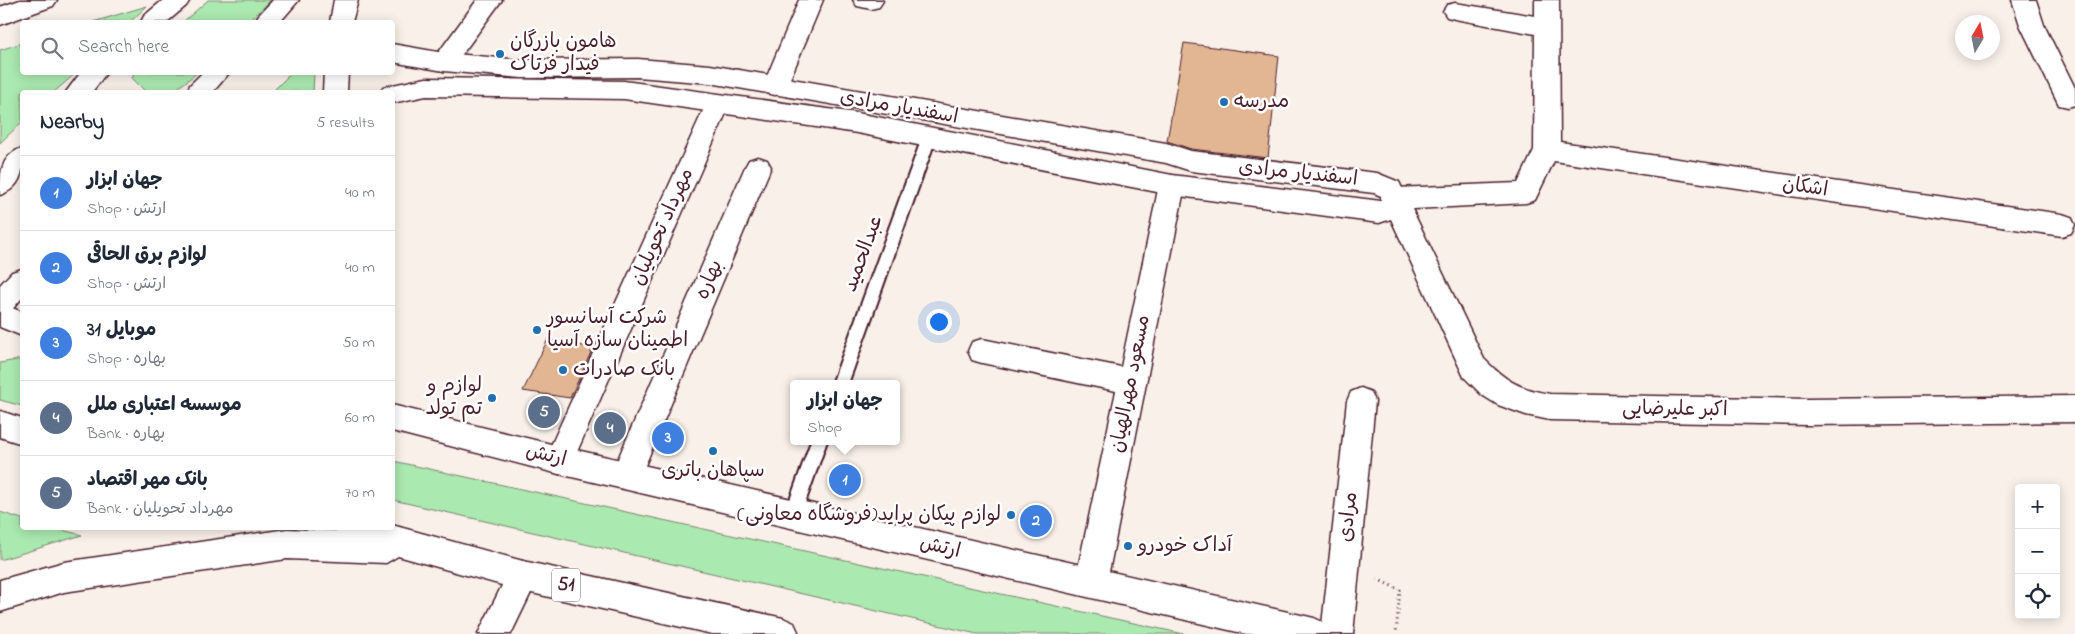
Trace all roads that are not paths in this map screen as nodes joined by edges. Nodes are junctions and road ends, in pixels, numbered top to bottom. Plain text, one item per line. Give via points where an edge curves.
1 (45, 0) edge
2 (178, 0) edge
3 (287, 0) edge
4 (346, 0) edge
5 (490, 0) edge
6 (811, 0) edge
7 (1547, 0) edge
8 (2024, 0) edge
9 (1455, 11) dead end
10 (0, 16) edge
11 (154, 20) edge
12 (268, 20) edge
13 (341, 20) edge
14 (1547, 27) junction
15 (395, 54) edge
16 (444, 62) junction
17 (94, 75) edge
18 (97, 75) edge
19 (215, 75) edge
20 (336, 75) edge
21 (775, 86) junction
22 (80, 90) edge
23 (97, 90) edge
24 (201, 90) edge
25 (335, 90) edge
26 (395, 93) edge
27 (2068, 98) dead end
28 (718, 104) junction
29 (929, 138) junction
30 (1547, 150) junction
31 (20, 160) edge
32 (758, 167) dead end
33 (0, 185) edge
34 (1172, 185) junction
35 (1395, 199) junction
36 (2062, 225) dead end
37 (20, 282) edge
38 (0, 304) edge
39 (0, 315) edge
40 (20, 323) edge
41 (982, 351) dead end
42 (841, 380) edge
43 (1131, 382) junction
44 (1361, 401) dead end
45 (2075, 409) edge
46 (395, 411) edge
47 (0, 424) edge
48 (20, 430) edge
49 (818, 445) edge
50 (560, 460) junction
51 (626, 475) junction
52 (793, 514) junction
53 (358, 530) edge
54 (428, 550) junction
55 (523, 576) junction
56 (1091, 582) junction
57 (0, 596) edge
58 (494, 634) edge
59 (783, 634) edge
60 (1314, 634) edge
61 (1337, 634) edge

1 - 10 street
2 - 11 street
3 - 12 street
4 - 13 street
5 - 16 street
6 - 21 street
7 - 14 street
8 - 27 street via 2032,25
9 - 14 street
14 - 30 street
15 - 16 street, اسفندیار مرادی
16 - 21 street, اسفندیار مرادی via 522,69 638,68 710,74
17 - 22 street
18 - 23 street
19 - 24 street
20 - 25 street
21 - 35 street, اسفندیار مرادی via 1166,153 1191,162 1377,183 1390,189
26 - 28 street, اسفندیار مرادی via 426,87 624,90
28 - 29 street, اسفندیار مرادی
28 - 50 street, مهرداد تحویلیان
29 - 34 street, اسفندیار مرادی
29 - 42 lane, عبدالحمید
30 - 35 street via 1526,193
30 - 36 street, اشکان
31 - 33 street
32 - 51 street, بهاره
34 - 35 street, اسفندیار مرادی via 1379,212 1391,208
34 - 43 street, مسعود مهرالهیان
35 - 45 street, اکبر علیرضایی via 1474,368 1493,388 1518,402 1550,407 1807,412
37 - 38 street
39 - 40 street
41 - 43 street
43 - 56 street, مسعود مهرالهیان
44 - 61 street, مرادی
46 - 50 street, ارتش
47 - 48 street
49 - 52 lane
50 - 51 street, ارتش
51 - 52 street, ارتش
52 - 56 street, ارتش
53 - 54 street, 51
54 - 55 street, 51
54 - 57 street via 287,544 64,577
55 - 58 street
55 - 59 street, 51
56 - 60 street, ارتش

